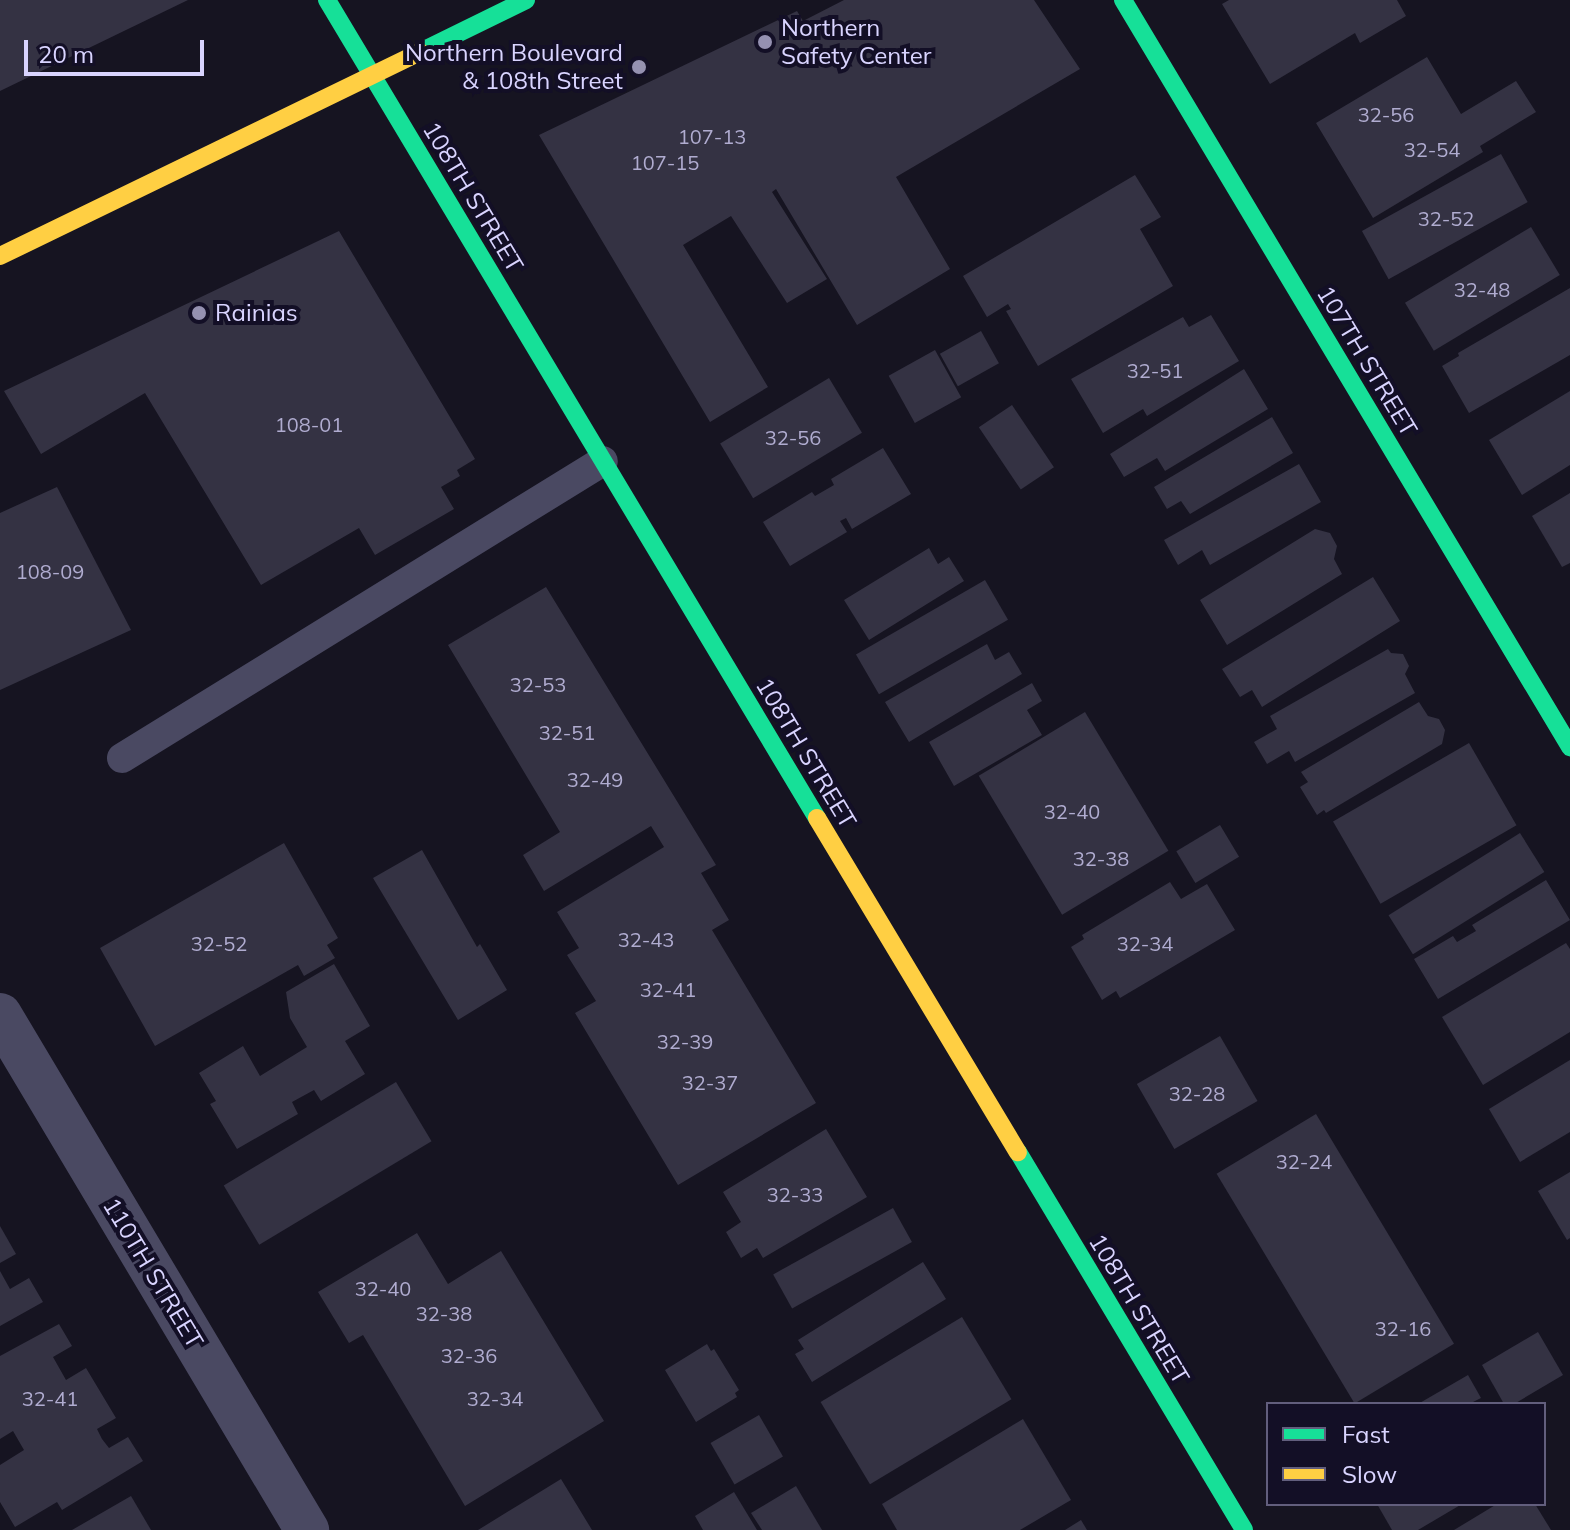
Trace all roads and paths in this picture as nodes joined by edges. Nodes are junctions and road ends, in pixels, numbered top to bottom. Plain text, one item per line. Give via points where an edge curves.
1 (327, 0) edge
2 (526, 0) edge
3 (1123, 0) edge
4 (372, 74) junction
5 (0, 256) edge
6 (603, 461) junction
7 (1570, 747) edge
8 (122, 758) dead end
9 (0, 1015) edge
10 (307, 1530) edge
11 (1244, 1530) edge

1 - 4 main road, 108TH STREET
2 - 4 main road
3 - 7 main road, 107TH STREET
4 - 5 main road
4 - 6 main road, 108TH STREET
6 - 8 lane
6 - 11 main road, 108TH STREET
9 - 10 street, 110TH STREET

